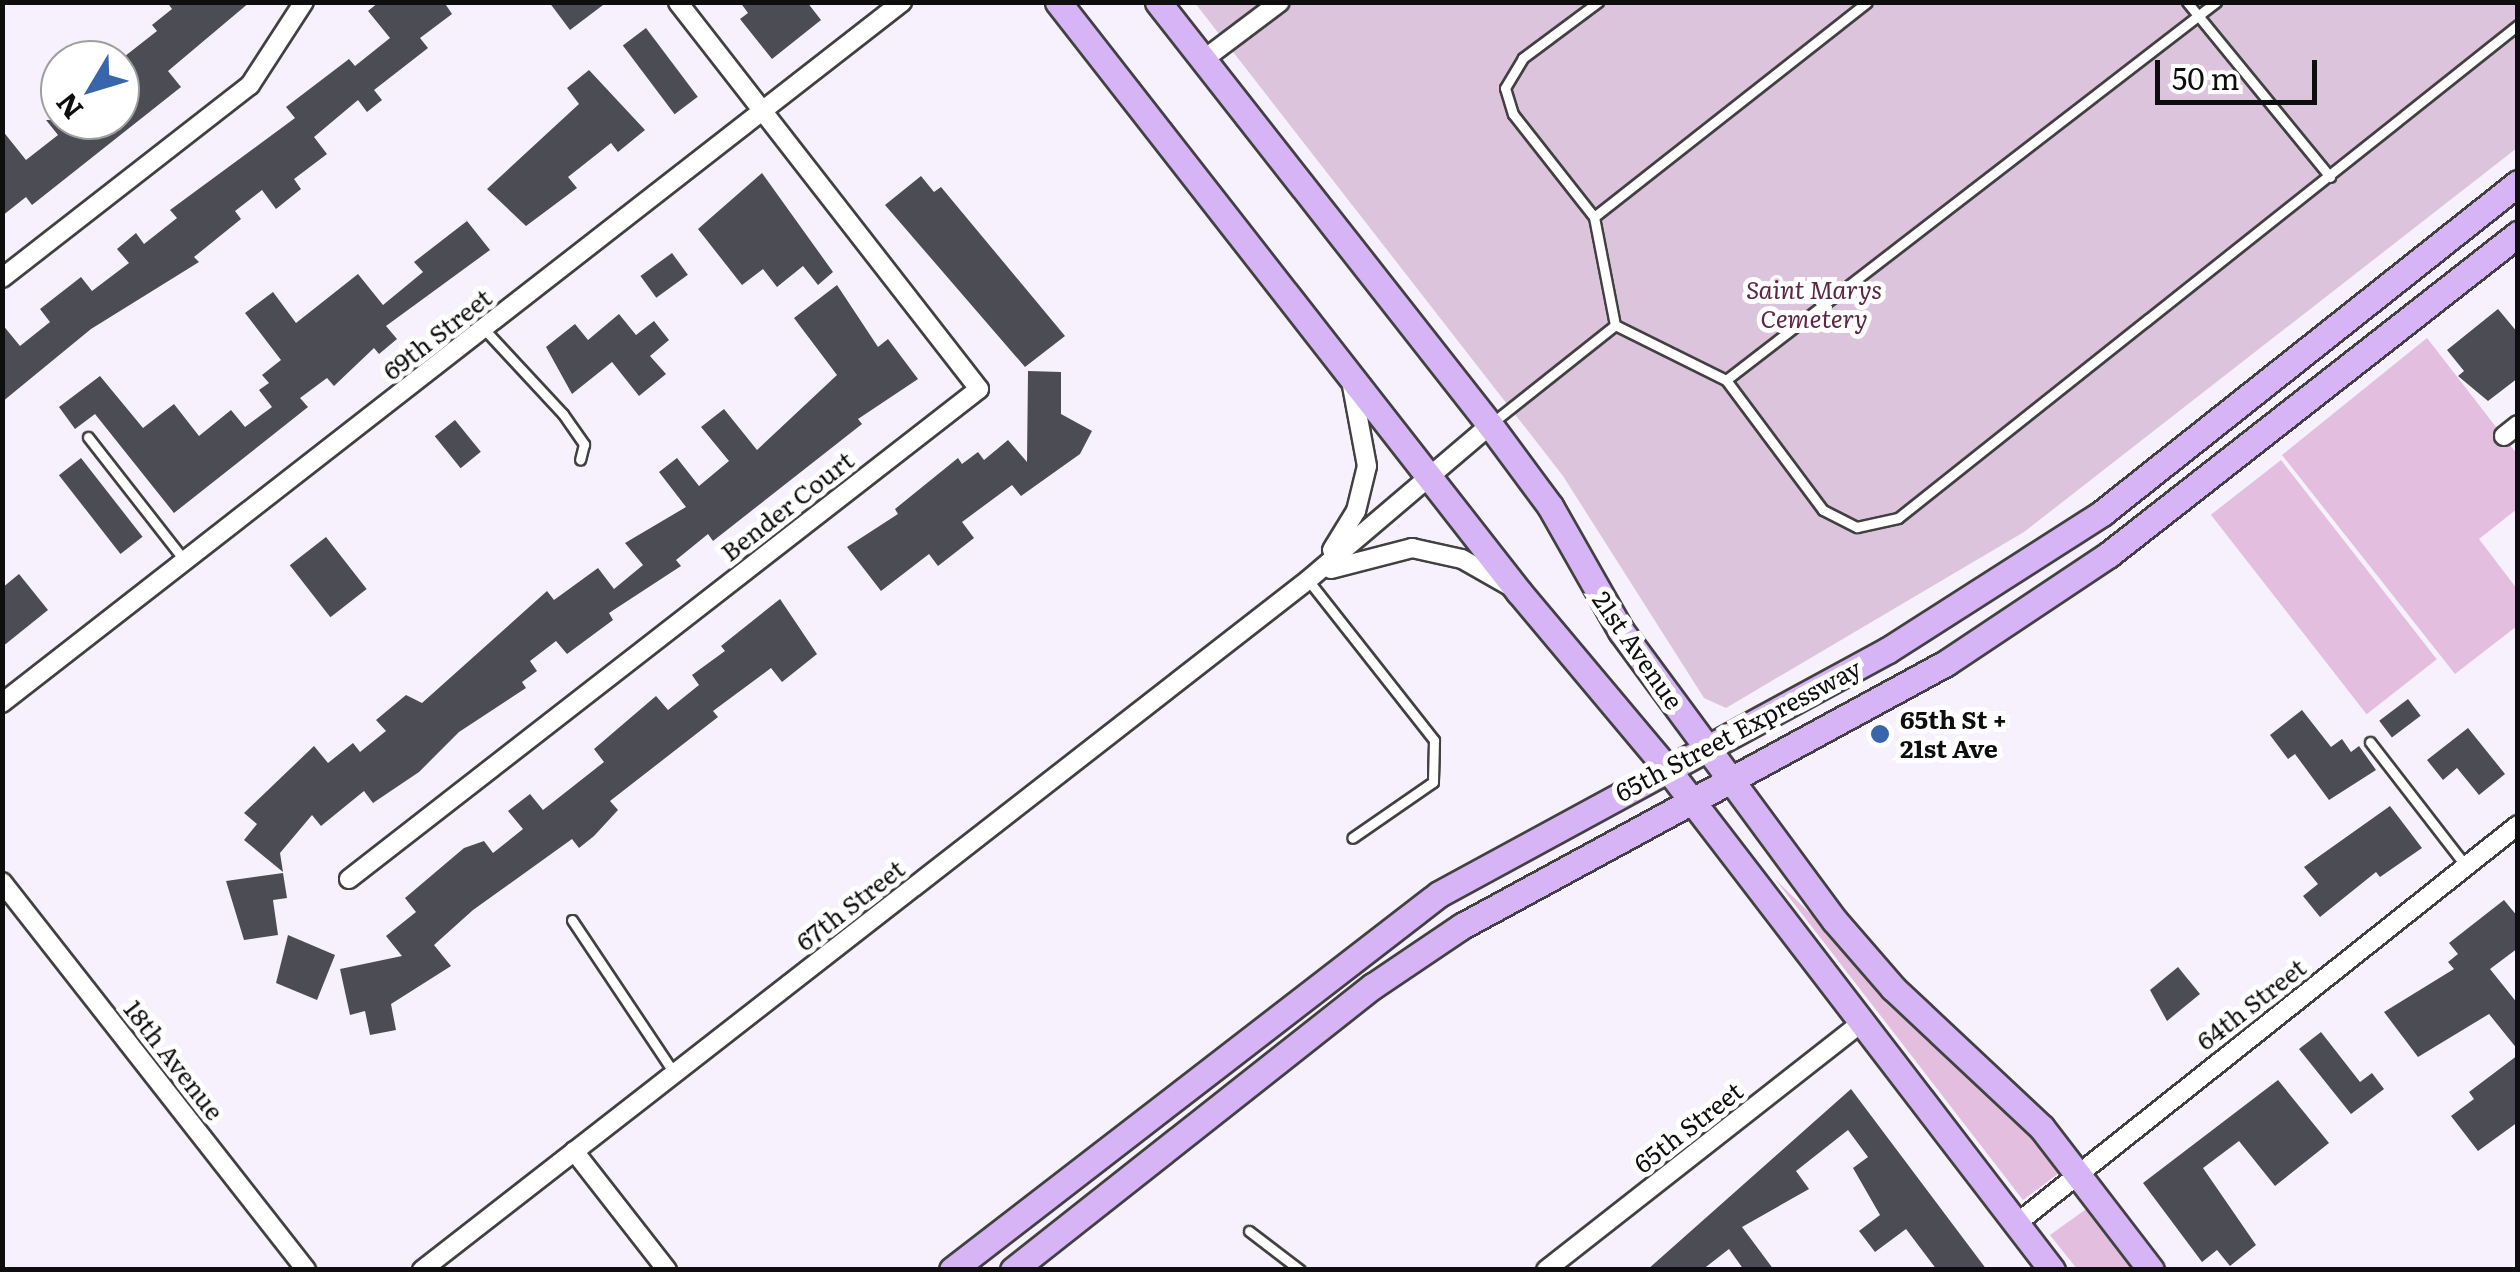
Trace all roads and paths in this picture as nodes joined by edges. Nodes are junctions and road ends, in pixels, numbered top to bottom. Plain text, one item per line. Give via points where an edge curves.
1 (304, 2) edge
2 (678, 2) edge
3 (902, 2) edge
4 (1058, 2) edge
5 (1158, 2) edge
6 (1280, 2) edge
7 (1598, 2) edge
8 (1868, 2) edge
9 (2187, 2) edge
10 (2216, 2) edge
11 (2199, 16) junction
12 (2518, 26) edge
13 (1203, 60) junction
14 (764, 112) junction
15 (2330, 177) junction
16 (2518, 183) edge
17 (1594, 217) junction
18 (2518, 234) edge
19 (2, 278) edge
20 (1615, 324) junction
21 (484, 329) junction
22 (1348, 372) junction
23 (1726, 380) junction
24 (1490, 425) junction
25 (88, 437) dead end
26 (580, 460) dead end
27 (1429, 476) junction
28 (185, 562) junction
29 (1308, 580) junction
30 (1519, 592) junction
31 (2, 703) edge
32 (2370, 742) dead end
33 (1707, 746) junction
34 (1666, 767) junction
35 (1734, 780) junction
36 (1692, 802) junction
37 (2518, 826) edge
38 (1352, 838) dead end
39 (2466, 866) junction
40 (349, 879) dead end
41 (2, 882) edge
42 (572, 920) dead end
43 (1860, 1024) junction
44 (674, 1074) junction
45 (574, 1151) junction
46 (2079, 1172) junction
47 (2016, 1224) junction
48 (1249, 1231) dead end
49 (306, 1270) edge
50 (422, 1270) edge
51 (667, 1270) edge
52 (952, 1270) edge
53 (1013, 1270) edge
54 (1300, 1270) edge
55 (1546, 1270) edge
56 (2052, 1270) edge
57 (2151, 1270) edge

1 - 19 street via 236,97
2 - 14 street
3 - 14 street, 69th Street
4 - 22 main road, 21st Avenue
5 - 13 main road, 21st Avenue
6 - 13 street
7 - 17 lane via 1524,58 1504,88 1513,114
8 - 17 lane
9 - 11 lane
10 - 11 lane
11 - 15 lane
11 - 23 lane
12 - 15 lane
13 - 24 main road, 21st Avenue
14 - 21 street, 69th Street
14 - 40 street, Bender Court via 980,388
15 - 23 lane via 1898,518 1857,527 1822,510
16 - 33 main road, 65th Street Expressway via 2102,512 1888,650
17 - 20 lane
18 - 35 main road, 65th Street Expressway via 2108,555 1946,663
20 - 23 lane
20 - 24 lane
21 - 26 lane via 563,414 584,444
21 - 28 street, 69th Street
22 - 27 main road, 21st Avenue
22 - 29 street, 67th Street via 1366,440 1362,491 1342,538
24 - 27 street, 67th Street
24 - 33 main road, 21st Avenue via 1550,506 1621,631
25 - 28 lane
27 - 29 street, 67th Street
27 - 30 main road, 21st Avenue
28 - 31 street, 69th Street
29 - 30 street, 67th Street via 1351,559 1412,548 1462,559
29 - 38 lane via 1434,740 1433,782
29 - 44 street, 67th Street
30 - 34 main road, 21st Avenue
32 - 39 lane
33 - 34 main road, 65th Street Expressway
33 - 35 main road, 21st Avenue
34 - 36 main road, 21st Avenue
34 - 52 main road, 65th Street Expressway via 1382,933
35 - 36 main road, 65th Street Expressway
35 - 46 main road, 21st Avenue via 1893,988 1998,1082
36 - 43 main road, 21st Avenue
36 - 53 main road, 65th Street Expressway via 1462,926 1373,986
37 - 39 street, 64th Street
39 - 46 street, 64th Street
41 - 49 street, 18th Avenue
42 - 44 lane
43 - 47 main road, 21st Avenue
43 - 55 street, 65th Street
44 - 45 street, 67th Street
45 - 50 street, 67th Street
45 - 51 street
46 - 47 street, 64th Street
46 - 57 main road, 21st Avenue
47 - 56 main road, 21st Avenue
48 - 54 lane

